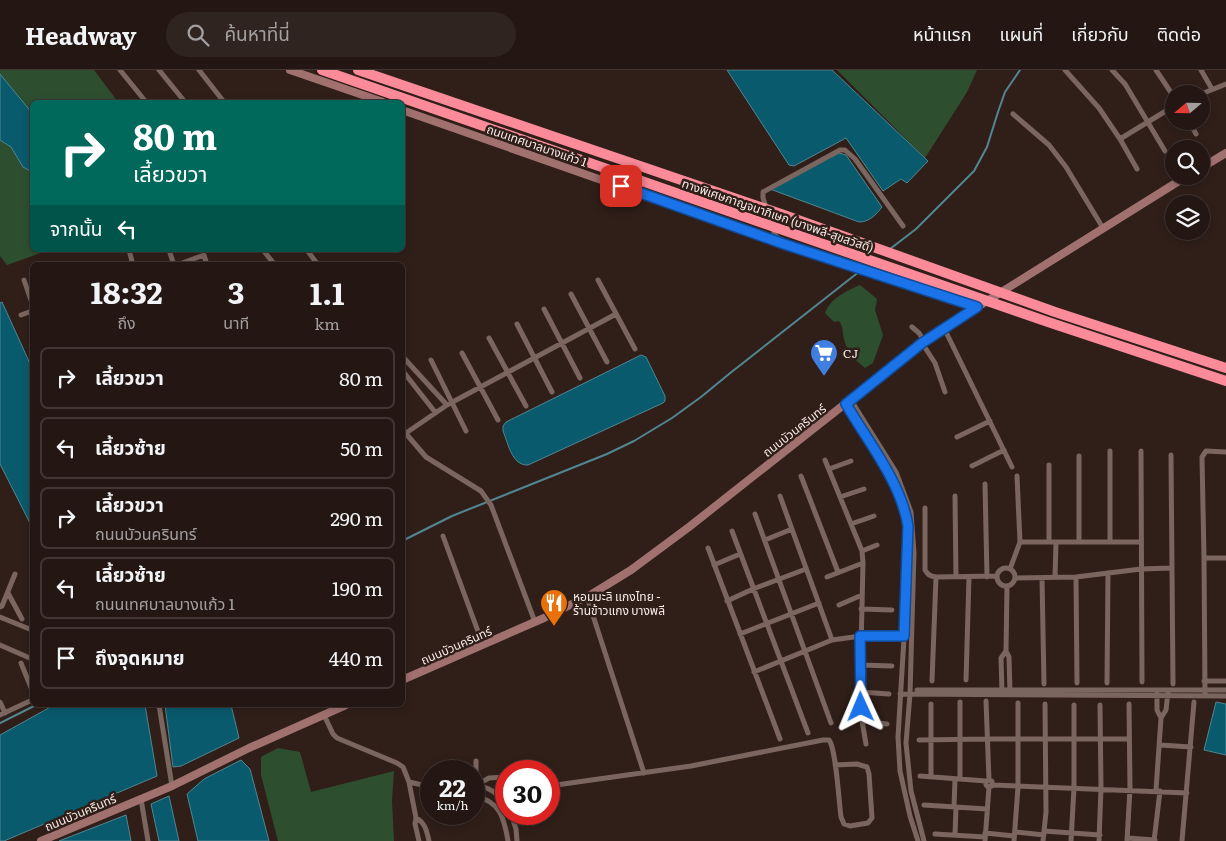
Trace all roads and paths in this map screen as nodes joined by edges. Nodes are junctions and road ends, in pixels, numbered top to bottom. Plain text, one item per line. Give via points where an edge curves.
1 (120, 70) edge
2 (159, 70) edge
3 (199, 70) edge
4 (290, 70) edge
5 (322, 70) edge
6 (358, 70) edge
7 (1065, 70) edge
8 (1112, 70) edge
9 (1156, 70) edge
10 (1202, 70) edge
11 (1226, 84) edge
12 (1166, 85) edge
13 (1212, 89) joint
14 (144, 100) edge
15 (183, 100) edge
16 (222, 100) edge
17 (376, 100) edge
18 (405, 111) edge
19 (1165, 112) edge
20 (1014, 114) dead end
21 (1148, 122) junction
22 (1194, 130) edge
23 (1196, 134) dead end
24 (1120, 140) junction
25 (1165, 151) dead end
26 (1226, 154) edge
27 (1210, 163) edge
28 (1136, 169) dead end
29 (1172, 185) edge
30 (903, 226) dead end
31 (1103, 228) junction
32 (784, 244) junction
33 (265, 252) edge
34 (184, 262) edge
35 (206, 262) edge
36 (273, 262) edge
37 (24, 280) dead end
38 (598, 280) dead end
39 (571, 294) dead end
40 (30, 297) edge
41 (977, 307) junction
42 (544, 310) dead end
43 (30, 312) edge
44 (616, 314) junction
45 (21, 315) dead end
46 (517, 324) dead end
47 (912, 326) dead end
48 (944, 328) junction
49 (588, 329) junction
50 (489, 338) dead end
51 (923, 342) junction
52 (562, 343) junction
53 (635, 349) dead end
54 (462, 353) dead end
55 (535, 358) junction
56 (405, 359) edge
57 (431, 360) dead end
58 (606, 362) dead end
59 (1226, 368) edge
60 (508, 372) junction
61 (405, 374) edge
62 (580, 378) dead end
63 (1226, 381) edge
64 (480, 387) junction
65 (552, 392) dead end
66 (945, 392) dead end
67 (848, 402) junction
68 (449, 403) junction
69 (526, 406) dead end
70 (435, 412) junction
71 (498, 420) dead end
72 (990, 421) junction
73 (405, 430) edge
74 (466, 431) dead end
75 (405, 432) edge
76 (957, 437) dead end
77 (1004, 450) junction
78 (1110, 451) dead end
79 (1141, 451) dead end
80 (1226, 452) edge
81 (1171, 455) dead end
82 (1079, 456) dead end
83 (825, 460) dead end
84 (851, 461) dead end
85 (1049, 465) dead end
86 (972, 466) dead end
87 (1012, 466) dead end
88 (829, 469) junction
89 (802, 476) dead end
90 (1017, 476) dead end
91 (986, 484) dead end
92 (864, 489) dead end
93 (780, 496) dead end
94 (955, 496) dead end
95 (840, 497) junction
96 (925, 508) dead end
97 (755, 514) dead end
98 (874, 516) dead end
99 (850, 524) junction
100 (792, 529) junction
101 (732, 531) dead end
102 (443, 536) dead end
103 (764, 540) junction
104 (1020, 542) junction
105 (1049, 542) junction
106 (1056, 542) junction
107 (1079, 542) junction
108 (1110, 542) junction
109 (1141, 542) junction
110 (877, 545) dead end
111 (708, 548) dead end
112 (862, 551) junction
113 (740, 554) junction
114 (1204, 558) junction
115 (1226, 558) edge
116 (863, 564) junction
117 (714, 566) junction
118 (1171, 568) junction
119 (806, 569) junction
120 (1010, 569) junction
121 (1142, 569) junction
122 (838, 572) junction
123 (1108, 573) junction
124 (15, 574) dead end
125 (987, 576) junction
126 (997, 576) junction
127 (827, 577) dead end
128 (936, 577) junction
129 (956, 577) junction
130 (969, 577) junction
131 (1055, 577) junction
132 (1076, 577) junction
133 (779, 578) junction
134 (1015, 578) junction
135 (1042, 578) junction
136 (1007, 586) junction
137 (753, 589) junction
138 (8, 593) junction
139 (862, 595) junction
140 (587, 597) junction
141 (727, 601) junction
142 (819, 603) junction
143 (839, 605) dead end
144 (0, 608) edge
145 (861, 609) junction
146 (892, 610) dead end
147 (792, 613) junction
148 (0, 617) edge
149 (22, 618) dead end
150 (535, 622) junction
151 (766, 623) junction
152 (30, 629) edge
153 (740, 634) junction
154 (860, 636) junction
155 (904, 636) junction
156 (912, 637) junction
157 (832, 640) junction
158 (0, 645) edge
159 (483, 645) junction
160 (806, 650) junction
161 (1006, 651) junction
162 (30, 658) edge
163 (780, 661) junction
164 (21, 663) dead end
165 (861, 665) junction
166 (892, 666) dead end
167 (754, 672) junction
168 (405, 679) edge
169 (966, 680) dead end
170 (932, 681) dead end
171 (1204, 681) junction
172 (1226, 681) edge
173 (1107, 682) dead end
174 (1142, 682) dead end
175 (1077, 683) dead end
176 (1044, 684) dead end
177 (1173, 684) dead end
178 (30, 685) edge
179 (1226, 690) edge
180 (860, 692) junction
181 (901, 692) junction
182 (910, 692) junction
183 (1002, 693) junction
184 (1010, 693) junction
185 (1157, 693) junction
186 (1168, 693) junction
187 (1205, 693) junction
188 (890, 694) dead end
189 (1226, 696) edge
190 (30, 701) edge
191 (986, 701) dead end
192 (0, 702) edge
193 (960, 702) dead end
194 (1194, 702) dead end
195 (1018, 703) dead end
196 (931, 704) dead end
197 (1045, 704) dead end
198 (1129, 704) dead end
199 (1074, 705) dead end
200 (1100, 705) dead end
201 (159, 707) edge
202 (342, 707) edge
203 (2, 714) edge
204 (324, 715) junction
205 (1162, 718) junction
206 (862, 721) junction
207 (831, 723) dead end
208 (887, 724) dead end
209 (808, 733) dead end
210 (780, 739) dead end
211 (960, 739) junction
212 (988, 739) junction
213 (1018, 739) junction
214 (1074, 739) junction
215 (1100, 739) junction
216 (1129, 739) junction
217 (919, 740) dead end
218 (931, 740) junction
219 (1046, 740) junction
220 (866, 744) dead end
221 (1160, 745) junction
222 (1191, 747) junction
223 (835, 766) junction
224 (908, 770) junction
225 (900, 771) junction
226 (644, 773) junction
227 (920, 776) dead end
228 (931, 778) junction
229 (957, 779) junction
230 (409, 782) junction
231 (989, 783) junction
232 (420, 784) edge
233 (560, 784) edge
234 (172, 786) junction
235 (1018, 787) junction
236 (1046, 787) junction
237 (1074, 788) junction
238 (1101, 788) junction
239 (1130, 789) junction
240 (1158, 790) junction
241 (1187, 793) junction
242 (141, 799) junction
243 (485, 800) edge
244 (924, 805) dead end
245 (955, 807) junction
246 (987, 810) junction
247 (416, 818) junction
248 (515, 825) edge
249 (516, 829) junction
250 (506, 830) junction
251 (935, 834) dead end
252 (1072, 834) junction
253 (1100, 834) junction
254 (955, 835) junction
255 (1014, 836) edge
256 (1043, 836) edge
257 (985, 837) edge
258 (428, 838) edge
259 (1127, 839) edge
260 (418, 840) edge
261 (1154, 840) edge
262 (41, 841) edge
263 (148, 841) edge
264 (508, 841) edge
265 (517, 841) edge
266 (918, 841) edge
267 (924, 841) edge
268 (1071, 841) edge
269 (1099, 841) edge
270 (1182, 841) edge

1 - 14 street
2 - 15 street
3 - 16 street
4 - 17 street
5 - 63 highway, ทางพิเศษกาญจนาภิเษก (บางพลี-สุขสวัสดิ์)
6 - 59 highway, ทางพิเศษกาญจนาภิเษก (บางพลี-สุขสวัสดิ์) via 784,215 1037,306
7 - 24 street via 1100,108
8 - 21 street via 1126,84
9 - 12 street
10 - 13 street
11 - 13 street
18 - 32 street, ถนนเทศบาลบางแก้ว 1
19 - 21 street
20 - 31 street via 1049,145
21 - 24 street
21 - 25 street
22 - 23 street
24 - 28 street
26 - 27 street
29 - 31 street, ถนนบัวนครินทร์
30 - 32 street via 855,160 845,150 840,150 763,192 762,198 775,235
31 - 41 street, ถนนบัวนครินทร์
32 - 41 street, ถนนเทศบาลบางแก้ว 1
33 - 36 street
34 - 35 street via 204,255
37 - 40 street
38 - 44 street
39 - 49 street
41 - 48 street, ถนนบัวนครินทร์
42 - 52 street
43 - 45 street
44 - 49 street
44 - 53 street
46 - 55 street
47 - 51 street
48 - 51 street, ถนนบัวนครินทร์
48 - 72 street
49 - 52 street
49 - 58 street
50 - 60 street
51 - 66 street via 935,363
51 - 67 street, ถนนบัวนครินทร์
52 - 55 street
52 - 62 street
54 - 64 street
55 - 60 street
55 - 65 street
56 - 68 street
57 - 68 street
60 - 64 street
60 - 69 street
61 - 70 street
64 - 68 street
64 - 71 street
67 - 140 street, ถนนบัวนครินทร์ via 662,548
67 - 155 street via 897,488 905,509 908,526
67 - 156 street via 896,472 911,512 914,553
68 - 70 street
68 - 74 street
70 - 73 street
72 - 76 street
72 - 77 street
75 - 150 street via 426,457 481,491 491,505
77 - 86 street
77 - 87 street
78 - 108 street
79 - 109 street
80 - 114 street via 1206,451 1202,457
81 - 118 street
82 - 107 street
83 - 88 street
84 - 88 street
85 - 105 street
88 - 95 street
89 - 122 street
90 - 104 street
91 - 125 street
92 - 95 street
93 - 100 street
94 - 129 street
95 - 99 street
96 - 128 street via 925,570
97 - 103 street
98 - 99 street
99 - 112 street
100 - 103 street
100 - 119 street
101 - 113 street
102 - 159 street
103 - 133 street
104 - 105 street
104 - 120 street
105 - 106 street
106 - 107 street
106 - 131 street
107 - 108 street
108 - 109 street
109 - 121 street
110 - 112 street
111 - 117 street
112 - 116 street
113 - 117 street
113 - 137 street
114 - 115 street
114 - 171 street
116 - 122 street
116 - 139 street
117 - 141 street
118 - 121 street
118 - 177 street
119 - 133 street
119 - 142 street
120 - 126 street via 1003,569
120 - 134 street
121 - 123 street
121 - 174 street
122 - 127 street
123 - 132 street
123 - 173 street
124 - 138 street
125 - 126 street
125 - 130 street
126 - 136 street via 1000,584
128 - 129 street
128 - 170 street
129 - 130 street
130 - 169 street
131 - 132 street
131 - 135 street
132 - 175 street
133 - 137 street
133 - 147 street
134 - 135 street
134 - 136 street
135 - 176 street
136 - 161 street
137 - 141 street
137 - 151 street
138 - 144 street
138 - 149 street
139 - 143 street
139 - 145 street
140 - 150 street, ถนนบัวนครินทร์
140 - 226 street
141 - 153 street
142 - 147 street
142 - 157 street
145 - 146 street
145 - 154 street
147 - 151 street
147 - 160 street
148 - 152 street
150 - 159 street, ถนนบัวนครินทร์
151 - 153 street
151 - 163 street
153 - 167 street
154 - 155 street
154 - 157 street
154 - 165 street
155 - 156 street
155 - 181 street
156 - 182 street
157 - 160 street
158 - 162 street
159 - 168 street, ถนนบัวนครินทร์
160 - 163 street
160 - 207 street
161 - 183 street via 1001,658
161 - 184 street
163 - 167 street
163 - 209 street
164 - 178 street
165 - 166 street
165 - 180 street
167 - 210 street
171 - 172 street
171 - 187 street
179 - 187 street
180 - 188 street
180 - 206 street
181 - 182 street
181 - 225 street
182 - 183 street
182 - 224 street via 906,743
183 - 184 street
184 - 185 street
185 - 186 street
185 - 205 street via 1157,710
186 - 187 street
186 - 205 street
187 - 189 street
190 - 203 street
191 - 212 street
192 - 203 street
193 - 211 street
194 - 222 street
195 - 213 street
196 - 218 street
197 - 219 street
198 - 216 street
199 - 214 street
200 - 215 street
201 - 234 street
202 - 204 street, ถนนบัวนครินทร์
204 - 230 street via 336,738 398,763
204 - 234 street, ถนนบัวนครินทร์
205 - 221 street
206 - 208 street
206 - 220 street
211 - 212 street
211 - 218 street
211 - 229 street
212 - 213 street
212 - 231 street
213 - 219 street
213 - 235 street
214 - 215 street
214 - 219 street
214 - 237 street
215 - 216 street
215 - 238 street
216 - 239 street
217 - 218 street
218 - 228 street
219 - 236 street
221 - 222 street
221 - 240 street
222 - 241 street
223 - 223 street via 844,824 868,823 872,818 867,767 857,764
223 - 226 street via 833,744 823,740
224 - 225 street
224 - 267 street via 914,808
225 - 266 street
226 - 233 street
227 - 228 street
228 - 229 street
229 - 231 street
229 - 245 street
230 - 232 street
230 - 247 street
231 - 235 street
231 - 246 street
234 - 242 street, ถนนบัวนครินทร์
235 - 236 street
235 - 255 street
236 - 237 street
236 - 256 street
237 - 238 street
237 - 252 street
238 - 239 street
238 - 253 street
239 - 240 street
239 - 259 street
240 - 241 street
240 - 261 street
241 - 270 street
242 - 262 street, ถนนบัวนครินทร์
242 - 263 street
243 - 250 street via 495,804 502,814
244 - 245 street
245 - 246 street
245 - 254 street
246 - 257 street
247 - 258 street via 423,823
247 - 260 street via 414,824
248 - 249 street
249 - 250 street
249 - 265 street
250 - 264 street
251 - 254 street
252 - 253 street
252 - 256 street
252 - 268 street
253 - 269 street
254 - 257 street
255 - 256 street
255 - 257 street
258 - 260 street
259 - 261 street

